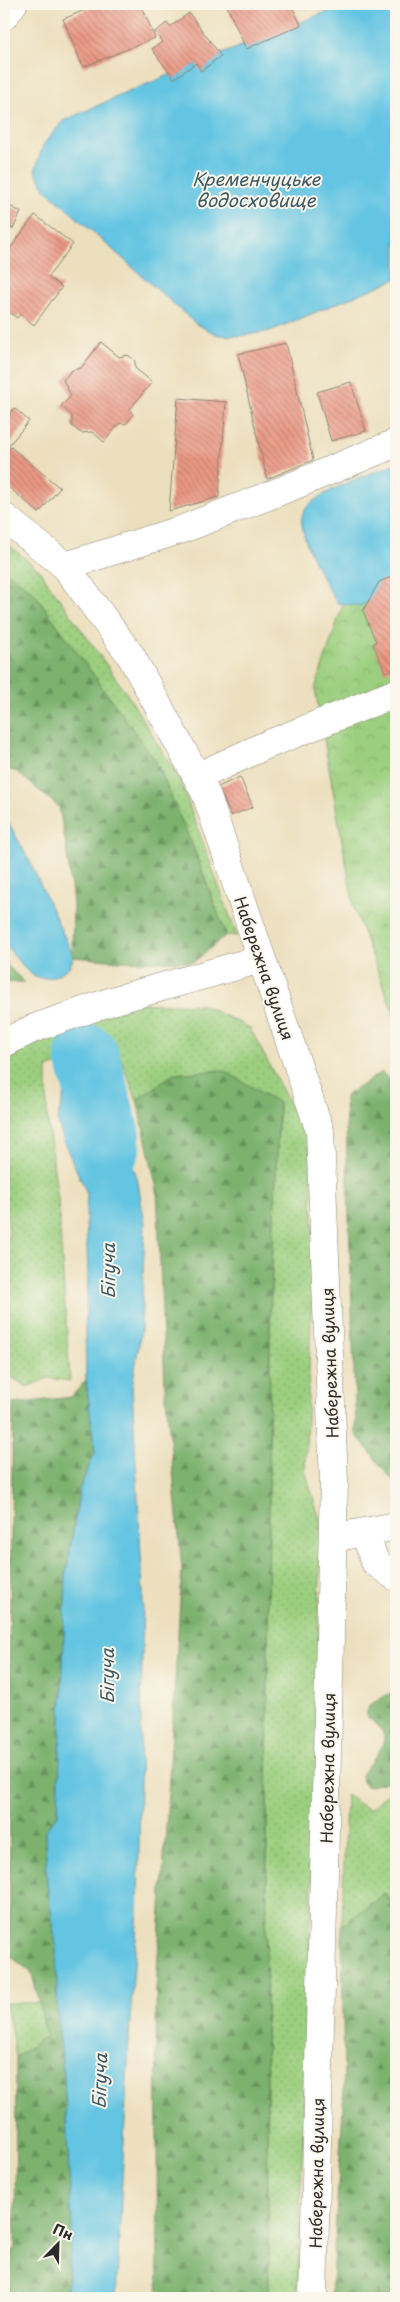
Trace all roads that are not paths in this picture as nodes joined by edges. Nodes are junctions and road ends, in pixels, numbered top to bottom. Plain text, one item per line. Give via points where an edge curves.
1 (13, 4) edge
2 (4, 16) edge
3 (396, 443) edge
4 (4, 517) edge
5 (65, 566) junction
6 (396, 693) edge
7 (197, 777) junction
8 (261, 959) junction
9 (4, 1042) edge
10 (396, 1526) edge
11 (365, 1534) junction
12 (332, 1538) junction
13 (396, 1577) edge
14 (313, 2298) edge

1 - 2 street
3 - 5 street via 183,530
4 - 5 street, Набережна вулиця
5 - 7 street, Набережна вулиця via 131,656
6 - 7 street via 264,746
7 - 8 street, Набережна вулиця via 206,794
8 - 9 street via 112,1001
8 - 12 street, Набережна вулиця via 320,1132 334,1482
10 - 11 street
11 - 12 street
11 - 13 street via 375,1562
12 - 14 street, Набережна вулиця

